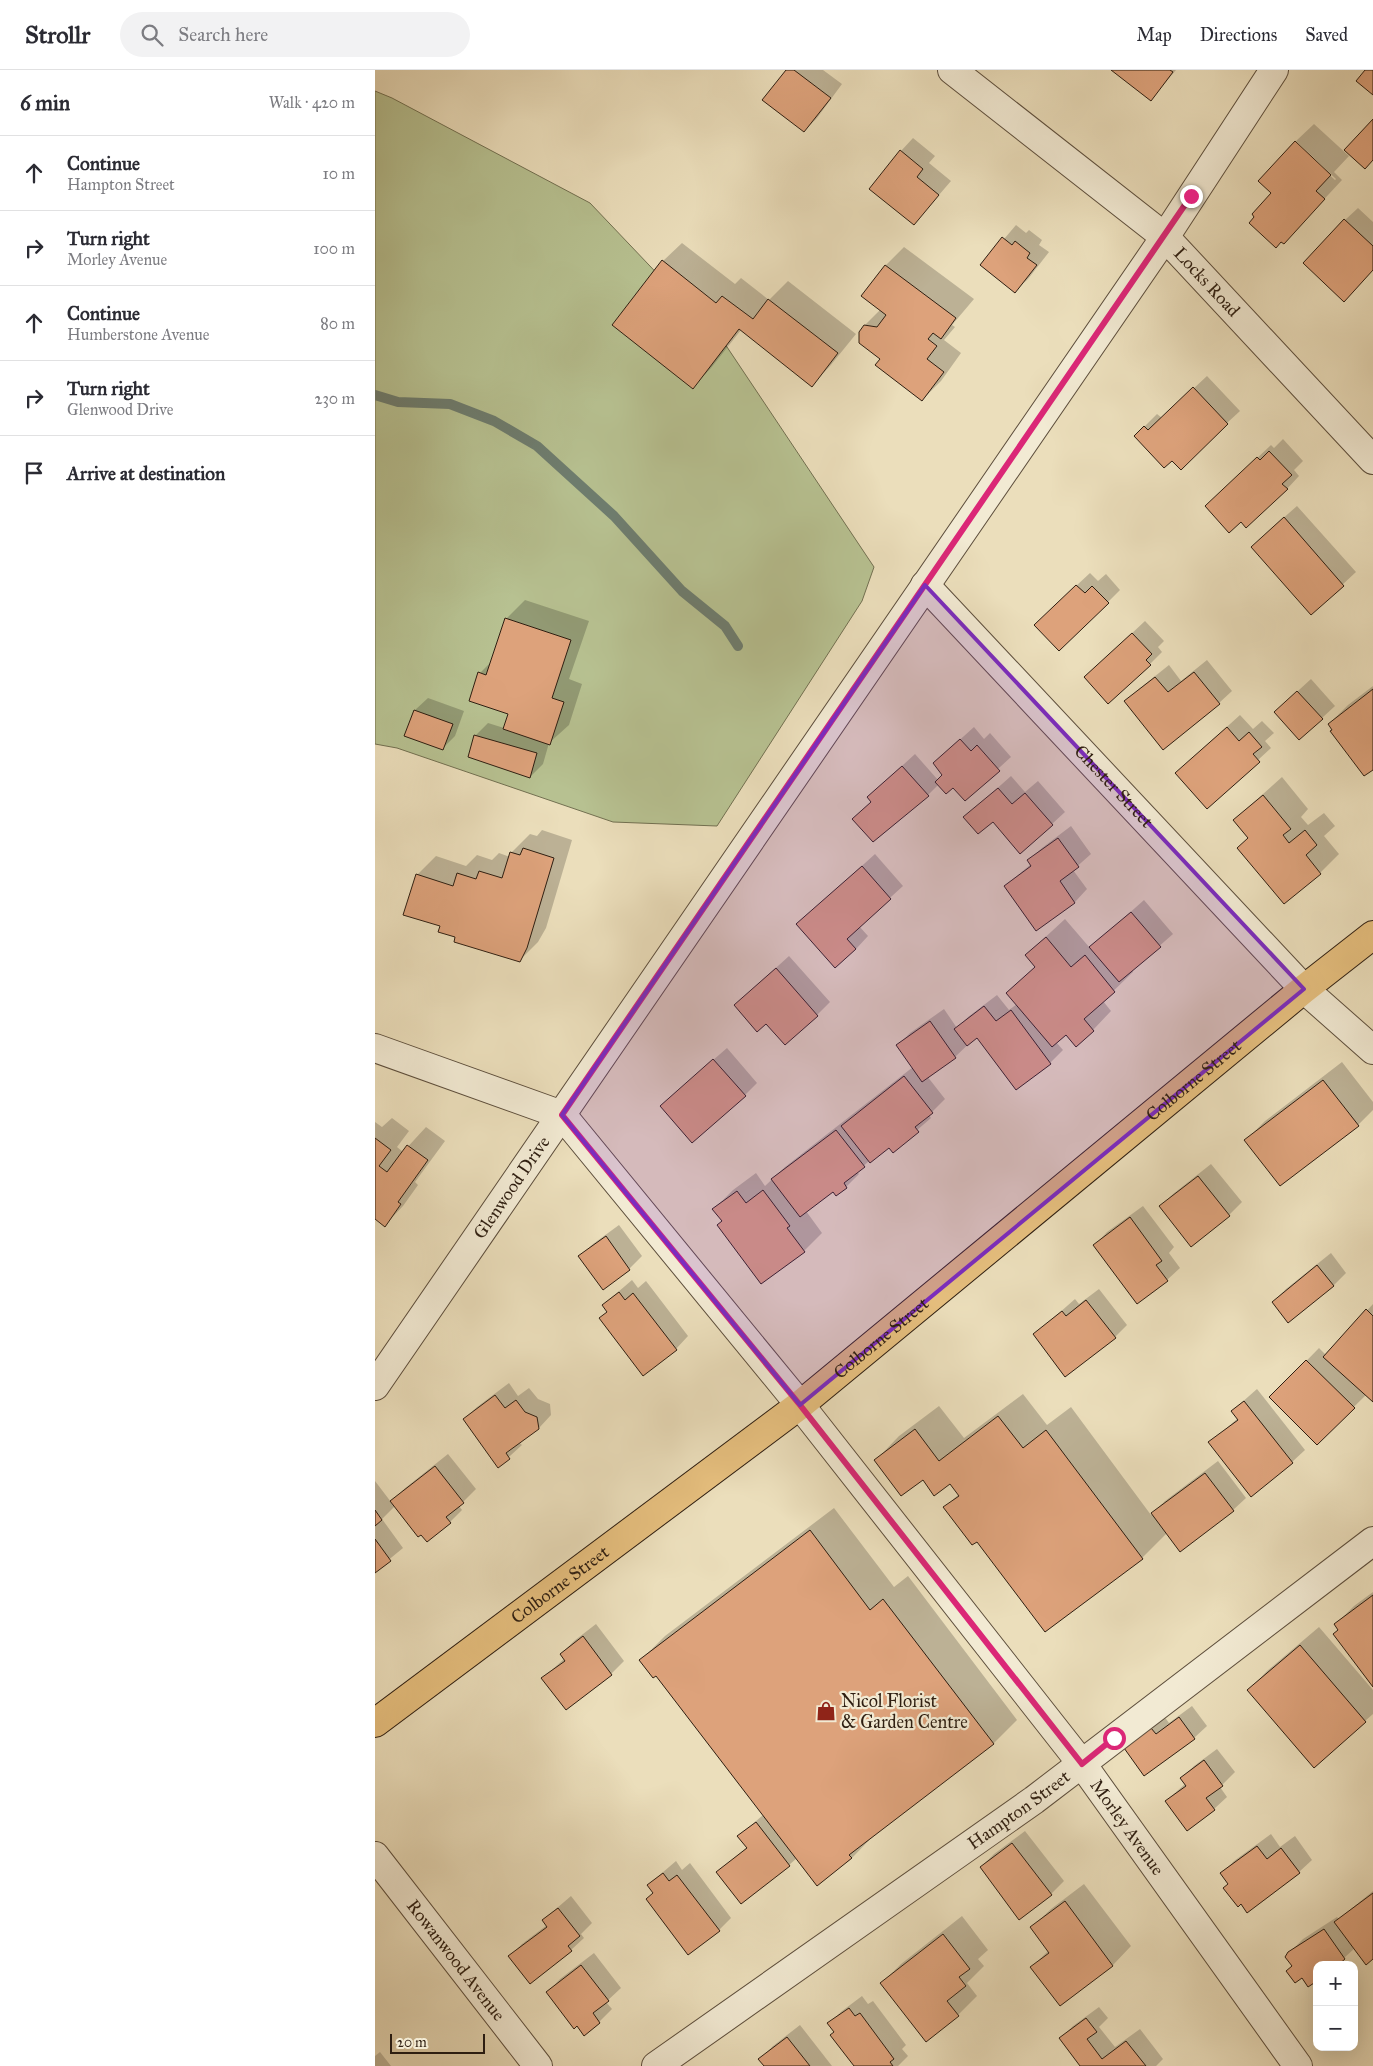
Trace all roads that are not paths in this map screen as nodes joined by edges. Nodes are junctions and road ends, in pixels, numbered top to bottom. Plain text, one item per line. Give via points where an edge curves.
1 (953, 70) edge
2 (1274, 70) edge
3 (1165, 237) junction
4 (1373, 460) edge
5 (925, 585) junction
6 (1373, 935) edge
7 (1304, 989) junction
8 (375, 1048) edge
9 (1373, 1050) edge
10 (562, 1115) junction
11 (375, 1386) edge
12 (800, 1405) junction
13 (1373, 1541) edge
14 (375, 1724) edge
15 (1082, 1764) junction
16 (375, 1856) edge
17 (538, 2066) edge
18 (656, 2066) edge
19 (1298, 2066) edge

1 - 3 street, Locks Road
2 - 3 street, Glenwood Drive
3 - 4 street, Locks Road
3 - 5 street, Glenwood Drive
5 - 7 street, Chester Street
5 - 10 street, Glenwood Drive
6 - 7 main road, Colborne Street
7 - 9 street, Chester Street
7 - 12 main road, Colborne Street
8 - 10 street
10 - 11 street, Glenwood Drive
10 - 12 street, Morley Avenue
12 - 14 main road, Colborne Street
12 - 15 street, Morley Avenue
13 - 15 street, Hampton Street
15 - 18 street, Hampton Street
15 - 19 street, Morley Avenue
16 - 17 street, Rowanwood Avenue

